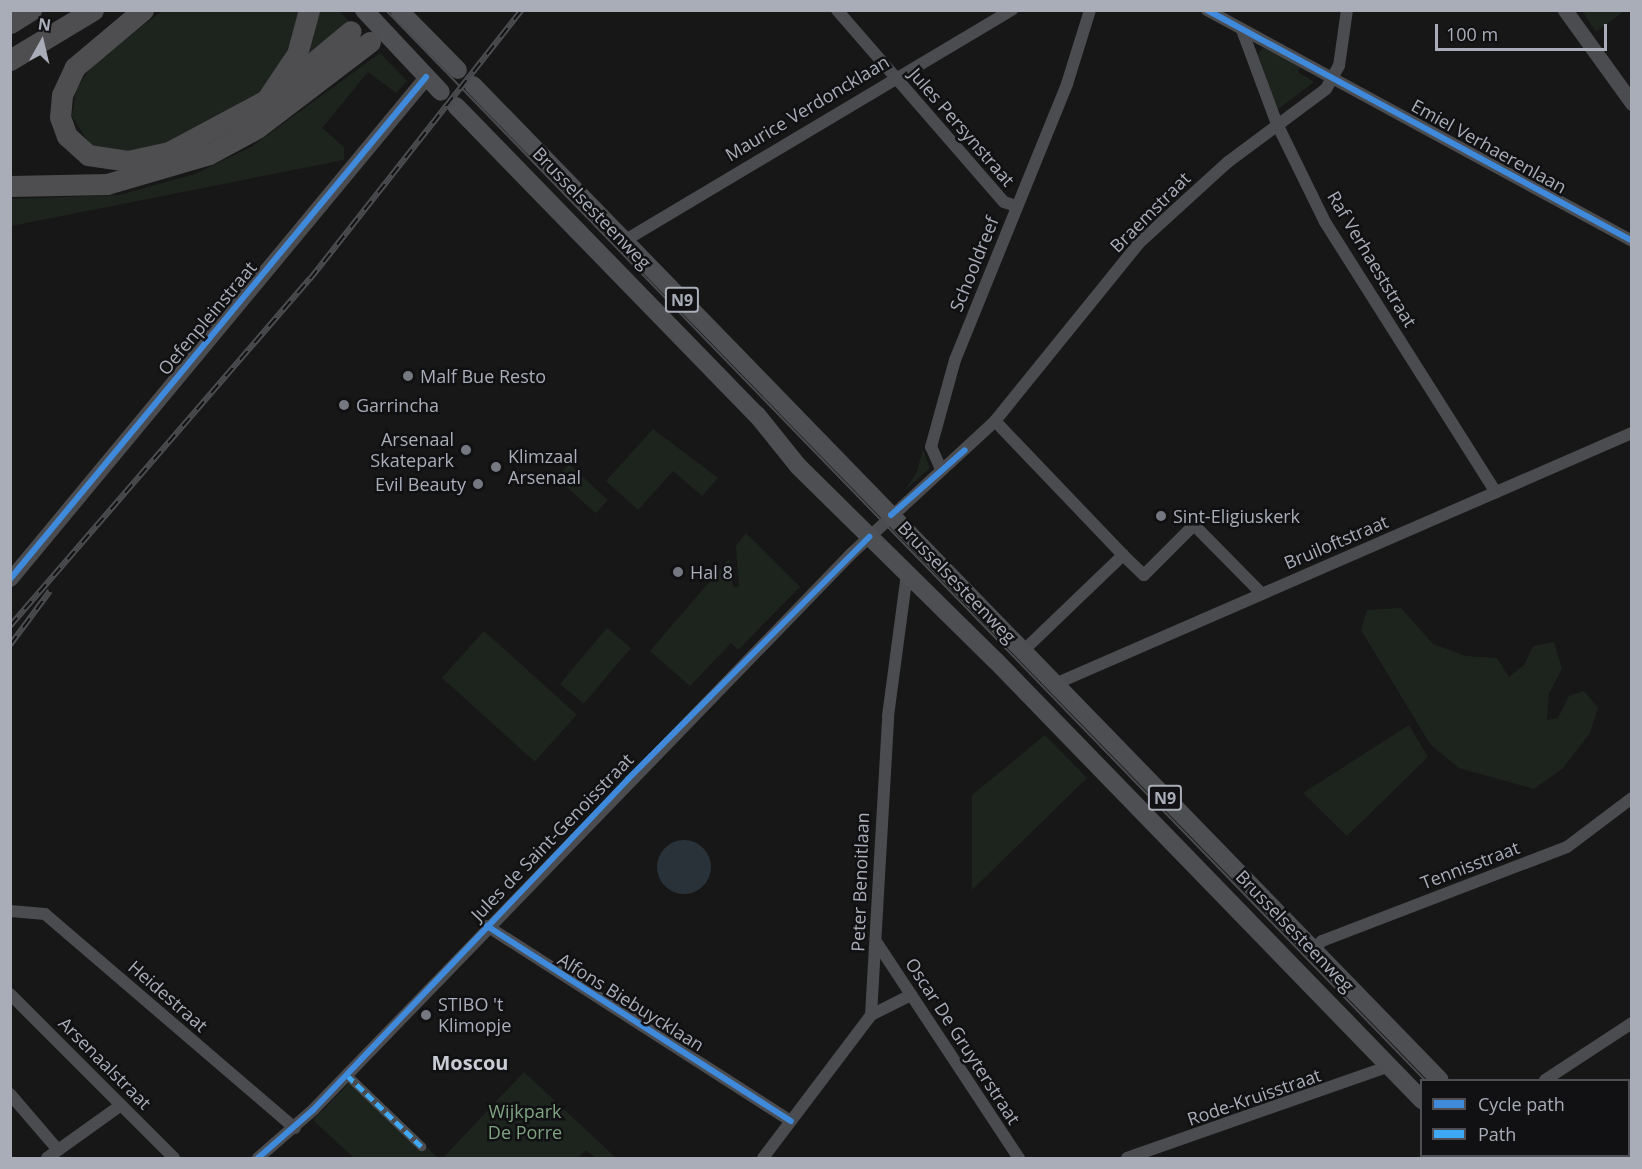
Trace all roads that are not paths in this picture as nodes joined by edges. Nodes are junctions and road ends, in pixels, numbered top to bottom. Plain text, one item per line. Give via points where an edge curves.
1 (31, 10) edge
2 (93, 10) edge
3 (143, 10) edge
4 (309, 10) edge
5 (390, 10) edge
6 (399, 10) edge
7 (837, 10) edge
8 (1012, 10) edge
9 (1090, 10) edge
10 (1207, 10) edge
11 (1347, 10) edge
12 (1565, 10) edge
13 (369, 12) edge
14 (10, 23) edge
15 (1242, 30) junction
16 (351, 31) joint
17 (377, 36) junction
18 (10, 60) edge
19 (458, 70) dead end
20 (426, 77) junction
21 (894, 77) junction
22 (1333, 77) junction
23 (472, 85) dead end
24 (441, 92) dead end
25 (266, 100) junction
26 (1632, 102) edge
27 (456, 106) dead end
28 (1277, 124) junction
29 (10, 186) edge
30 (1016, 206) junction
31 (624, 241) junction
32 (1632, 241) edge
33 (995, 421) junction
34 (1632, 433) edge
35 (941, 469) junction
36 (1496, 492) junction
37 (891, 515) junction
38 (868, 537) junction
39 (1123, 555) junction
40 (907, 573) junction
41 (10, 579) edge
42 (1261, 593) junction
43 (1023, 651) junction
44 (1055, 684) junction
45 (1632, 798) edge
46 (10, 911) edge
47 (487, 926) junction
48 (877, 943) junction
49 (1313, 950) junction
50 (10, 994) edge
51 (911, 995) junction
52 (871, 1015) junction
53 (1632, 1023) edge
54 (1389, 1066) junction
55 (347, 1075) junction
56 (1439, 1079) edge
57 (1547, 1079) edge
58 (10, 1094) edge
59 (1420, 1098) edge
60 (121, 1105) junction
61 (791, 1121) junction
62 (295, 1128) junction
63 (421, 1146) dead end
64 (58, 1150) junction
65 (46, 1158) edge
66 (174, 1158) edge
67 (258, 1158) edge
68 (763, 1158) edge
69 (1019, 1158) edge
70 (1127, 1158) edge

1 - 14 highway
2 - 18 highway
3 - 25 highway via 75,67 62,95 60,117 67,136 88,155 128,161 169,152
4 - 25 highway via 297,54
5 - 17 main road
6 - 19 main road
7 - 21 street, Jules Persynstraat
8 - 21 street, Maurice Verdoncklaan
9 - 30 street, Schooldreef via 1067,84
10 - 15 street, Emiel Verhaerenlaan
11 - 22 street
12 - 26 street
13 - 16 main road
13 - 17 main road
15 - 22 street, Emiel Verhaerenlaan
15 - 28 street, Raf Verhaeststraat
16 - 25 highway
17 - 20 main road
17 - 29 highway via 257,128 209,153 107,184
20 - 24 main road
20 - 41 street, Oefenpleinstraat
21 - 30 street, Jules Persynstraat via 1004,202
21 - 31 street, Maurice Verdoncklaan
22 - 28 street, Braemstraat via 1326,89
22 - 32 street, Emiel Verhaerenlaan
23 - 31 main road, Brusselsesteenweg / N9
27 - 38 main road, Brusselsesteenweg / N9
28 - 33 street, Braemstraat via 1140,242
28 - 36 street, Raf Verhaeststraat via 1325,222
30 - 35 street, Schooldreef via 955,360 931,447
31 - 37 main road, Brusselsesteenweg / N9
33 - 35 street, Braemstraat
33 - 39 street
34 - 36 street, Bruiloftstraat
35 - 37 street
36 - 42 street, Bruiloftstraat
37 - 38 street, Jules de Saint-Genoisstraat
37 - 43 main road, Brusselsesteenweg / N9
38 - 40 main road, Brusselsesteenweg / N9
38 - 47 street, Jules de Saint-Genoisstraat
39 - 42 street via 1144,575 1194,525
39 - 43 street
40 - 48 street, Peter Benoitlaan via 888,716
40 - 54 main road, Brusselsesteenweg / N9
42 - 44 street, Bruiloftstraat
43 - 44 main road, Brusselsesteenweg / N9
44 - 49 main road, Brusselsesteenweg / N9
45 - 49 street, Tennisstraat via 1567,847 1322,941
46 - 62 street, Heidestraat via 45,914
47 - 55 street, Jules de Saint-Genoisstraat
47 - 61 street, Alfons Biebuycklaan
48 - 51 street, Oscar De Gruyterstraat
48 - 52 street, Peter Benoitlaan
49 - 56 main road, Brusselsesteenweg / N9
50 - 60 street, Arsenaalstraat
51 - 52 street
51 - 69 street, Oscar De Gruyterstraat
52 - 61 street
53 - 57 street
54 - 59 main road, Brusselsesteenweg / N9
54 - 70 street, Rode-Kruisstraat
55 - 62 street, Jules de Saint-Genoisstraat
55 - 63 street
58 - 64 street
60 - 64 street
60 - 66 street, Arsenaalstraat
61 - 68 street
62 - 67 street, Jules de Saint-Genoisstraat
64 - 65 street

